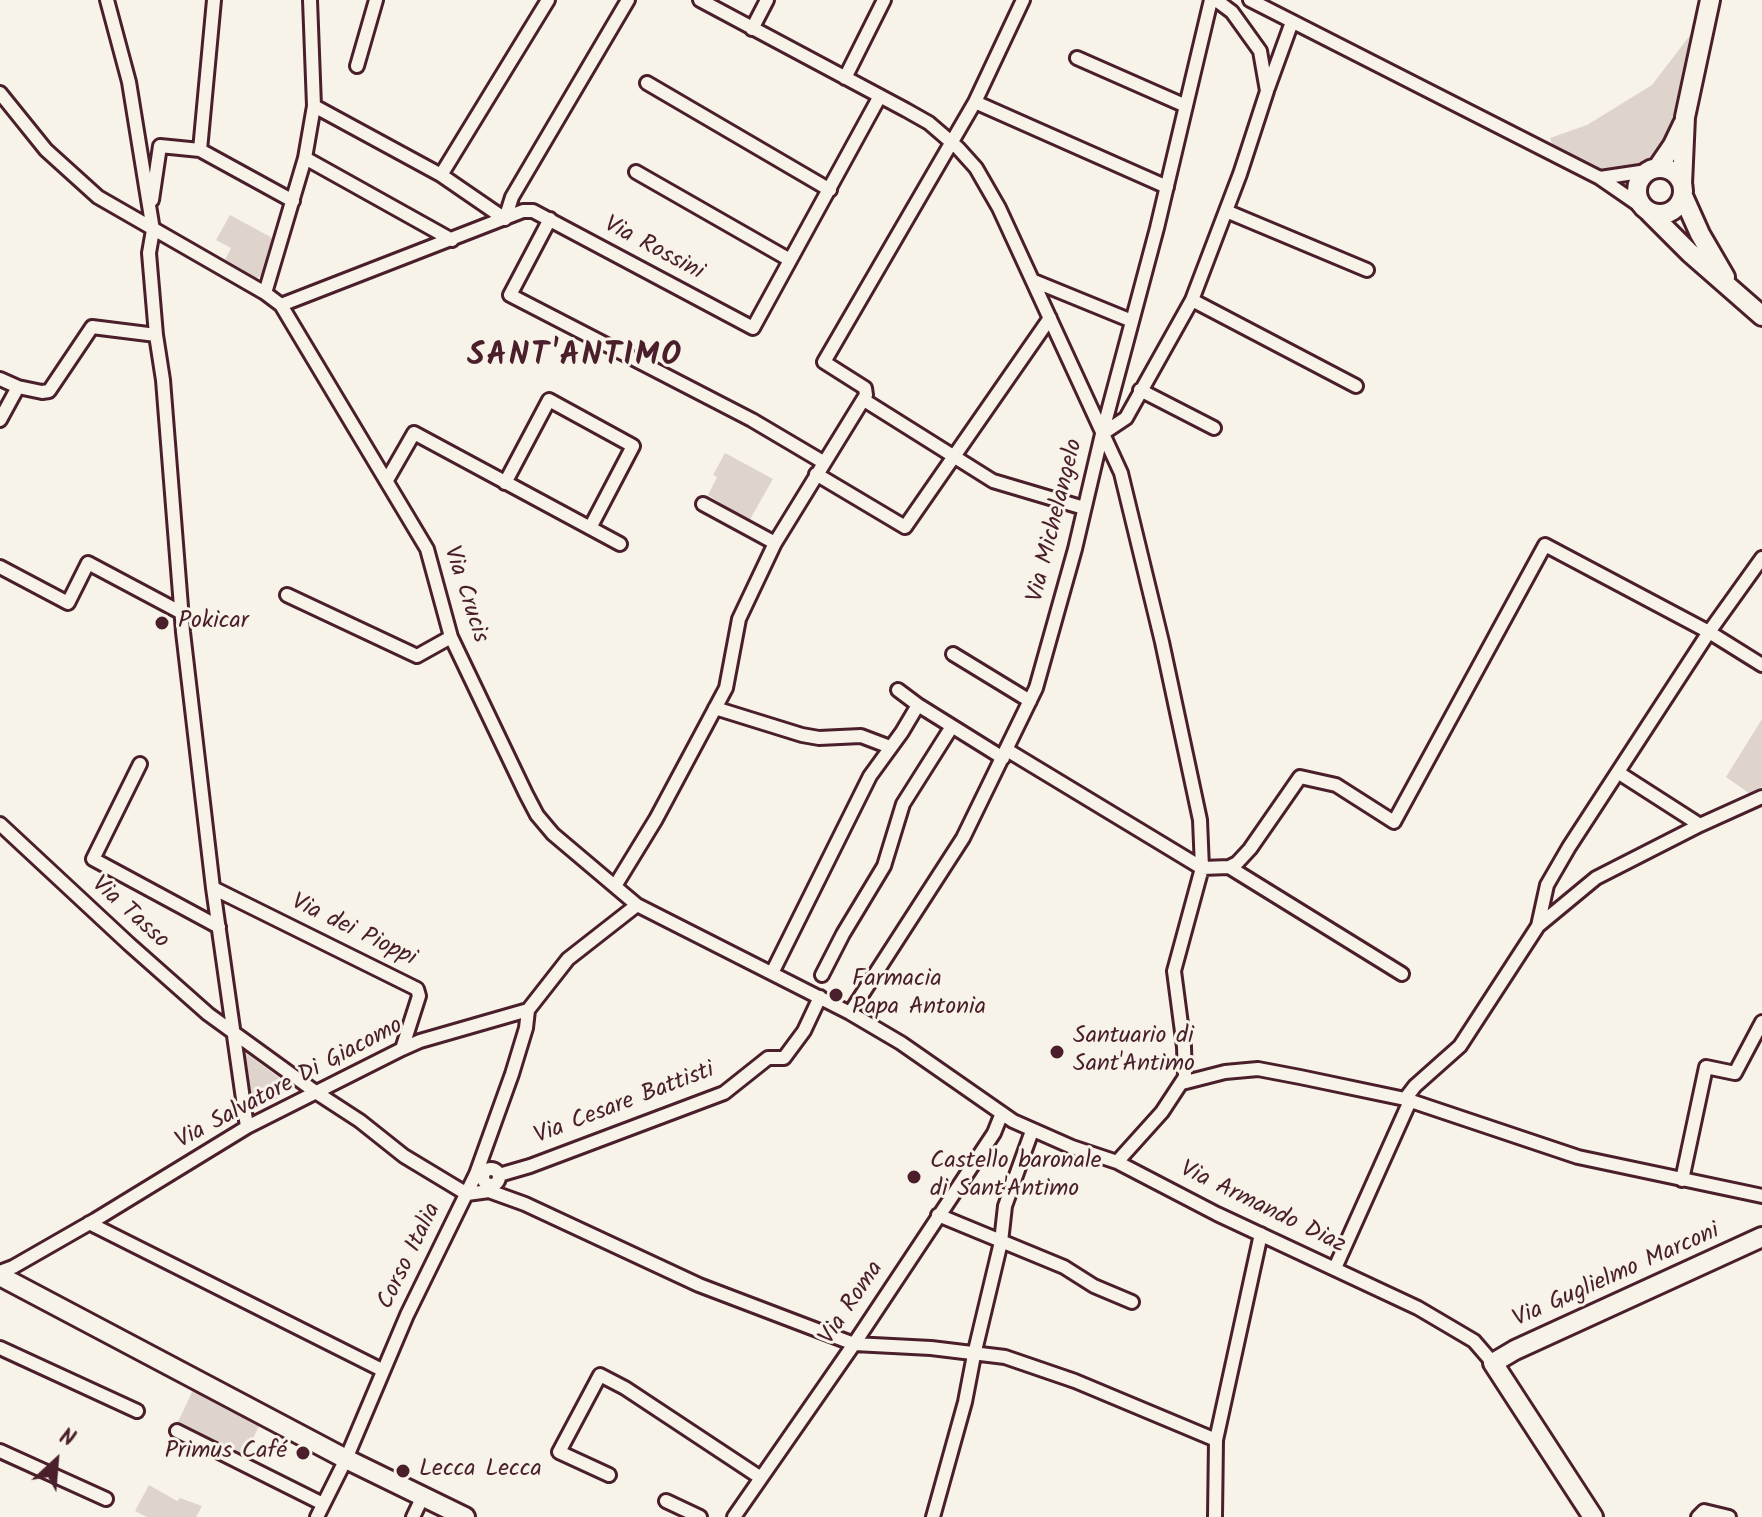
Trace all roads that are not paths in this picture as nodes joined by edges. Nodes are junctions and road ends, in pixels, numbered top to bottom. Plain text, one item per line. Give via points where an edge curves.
1 (107, 0) edge
2 (214, 0) edge
3 (310, 0) edge
4 (376, 0) edge
5 (548, 0) edge
6 (628, 0) edge
7 (700, 0) edge
8 (767, 0) edge
9 (884, 0) edge
10 (1023, 0) edge
11 (1214, 0) edge
12 (1250, 0) edge
13 (1710, 0) edge
14 (1292, 22) junction
15 (752, 29) junction
16 (1077, 58) dead end
17 (357, 66) dead end
18 (845, 78) junction
19 (647, 83) dead end
20 (1267, 91) junction
21 (0, 93) edge
22 (880, 96) junction
23 (975, 102) junction
24 (314, 106) junction
25 (1186, 106) junction
26 (1685, 117) junction
27 (951, 142) junction
28 (200, 150) junction
29 (305, 158) junction
30 (1652, 169) junction
31 (636, 172) dead end
32 (441, 175) junction
33 (1600, 178) junction
34 (1167, 187) junction
35 (830, 190) junction
36 (1683, 190) junction
37 (293, 201) junction
38 (1646, 210) junction
39 (1226, 211) junction
40 (150, 212) junction
41 (505, 219) junction
42 (550, 219) junction
43 (153, 230) junction
44 (452, 240) junction
45 (790, 260) junction
46 (1367, 270) dead end
47 (1034, 281) junction
48 (265, 293) junction
49 (1734, 293) junction
50 (1192, 300) junction
51 (281, 305) junction
52 (1762, 316) edge
53 (1050, 318) junction
54 (1132, 321) junction
55 (156, 335) junction
56 (0, 379) edge
57 (1356, 386) dead end
58 (18, 387) junction
59 (1140, 390) junction
60 (864, 400) junction
61 (0, 420) edge
62 (1214, 428) dead end
63 (1102, 434) junction
64 (956, 457) junction
65 (823, 462) junction
66 (816, 474) junction
67 (387, 480) junction
68 (505, 483) junction
69 (703, 504) dead end
70 (1084, 508) junction
71 (590, 528) junction
72 (775, 543) junction
73 (620, 544) dead end
74 (1762, 558) edge
75 (0, 567) edge
76 (287, 595) dead end
77 (182, 613) junction
78 (1709, 632) junction
79 (451, 637) junction
80 (953, 654) dead end
81 (1762, 665) edge
82 (898, 690) dead end
83 (1030, 701) junction
84 (918, 705) junction
85 (715, 708) junction
86 (951, 728) junction
87 (890, 747) junction
88 (1005, 754) junction
89 (140, 764) dead end
90 (1619, 773) junction
91 (1762, 797) edge
92 (0, 824) edge
93 (1700, 825) junction
94 (1229, 867) junction
95 (1202, 868) junction
96 (615, 886) junction
97 (213, 888) junction
98 (637, 905) junction
99 (1538, 926) junction
100 (219, 927) junction
101 (772, 973) junction
102 (1402, 974) dead end
103 (822, 975) dead end
104 (820, 997) junction
105 (528, 1010) junction
106 (850, 1013) junction
107 (1762, 1022) edge
108 (233, 1032) junction
109 (402, 1049) junction
110 (1182, 1083) junction
111 (317, 1093) junction
112 (1407, 1100) junction
113 (1002, 1113) junction
114 (247, 1127) junction
115 (1032, 1131) junction
116 (1117, 1162) junction
117 (480, 1175) junction
118 (497, 1179) junction
119 (1682, 1180) junction
120 (467, 1194) junction
121 (504, 1195) junction
122 (1762, 1196) edge
123 (938, 1215) junction
124 (89, 1223) junction
125 (1261, 1234) junction
126 (1762, 1237) edge
127 (1001, 1242) junction
128 (1335, 1268) junction
129 (0, 1274) edge
130 (1132, 1302) dead end
131 (854, 1344) junction
132 (0, 1348) edge
133 (974, 1355) junction
134 (1493, 1363) junction
135 (382, 1370) junction
136 (137, 1411) dead end
137 (177, 1431) dead end
138 (1216, 1440) junction
139 (0, 1451) edge
140 (346, 1459) junction
141 (609, 1475) dead end
142 (761, 1478) junction
143 (423, 1496) junction
144 (106, 1499) dead end
145 (666, 1501) dead end
146 (323, 1504) junction
147 (317, 1517) edge
148 (413, 1517) edge
149 (465, 1517) edge
150 (700, 1517) edge
151 (734, 1517) edge
152 (933, 1517) edge
153 (1215, 1517) edge
154 (1593, 1517) edge
155 (1698, 1517) edge
156 (1729, 1517) edge

1 - 40 street via 129,82
2 - 28 street
3 - 24 street
4 - 17 street
5 - 32 street
6 - 41 street via 512,197
7 - 15 street
8 - 15 street
9 - 18 street
10 - 23 street
11 - 20 street via 1232,12 1260,51
11 - 25 street, Via Michelangelo
12 - 14 street
13 - 26 street
14 - 20 street
14 - 33 street
15 - 18 street
16 - 25 street
18 - 22 street
19 - 35 street
20 - 39 street
21 - 43 street via 46,150 98,197
22 - 27 street
22 - 35 street
23 - 27 street
23 - 34 street
24 - 29 street
24 - 32 street
25 - 34 street, Via Michelangelo
26 - 30 street via 1673,145
26 - 36 street
27 - 47 street via 976,168
27 - 60 street via 824,362 865,388
28 - 37 street
28 - 40 street via 160,146
29 - 37 street
29 - 44 street
30 - 33 street
30 - 36 street via 1670,170
30 - 38 street via 1637,183
31 - 45 street
32 - 41 street
33 - 38 street
34 - 54 street, Via Michelangelo
35 - 45 street
36 - 38 street via 1671,212
36 - 49 street via 1700,234
37 - 48 street
38 - 49 street
39 - 46 street
39 - 50 street
40 - 43 street
41 - 42 street, Via Rossini via 523,211
41 - 44 street
42 - 45 street, Via Rossini via 753,328
42 - 65 street via 510,295
43 - 48 street
43 - 55 street via 149,253
44 - 51 street
47 - 53 street
47 - 54 street
48 - 51 street
49 - 52 street
50 - 57 street
50 - 59 street
51 - 67 street, Via Crucis
53 - 63 street
53 - 64 street
54 - 63 street, Via Michelangelo
55 - 58 street via 92,327 49,391
55 - 77 street
56 - 58 street
58 - 61 street
59 - 62 street
59 - 63 street via 1126,418
60 - 64 street
60 - 65 street
63 - 70 street, Via Michelangelo
63 - 95 street via 1121,473 1166,657 1200,820
64 - 66 street via 905,527
64 - 70 street via 993,481
65 - 66 street
66 - 72 street
67 - 68 street via 414,433
67 - 79 street, Via Crucis via 427,549
68 - 71 street
68 - 71 street via 549,400 633,446
69 - 72 street
70 - 83 street, Via Michelangelo
71 - 73 street
72 - 85 street via 739,619 726,688
74 - 78 street
75 - 77 street via 68,603 88,563
76 - 79 street via 417,656
77 - 97 street
78 - 81 street
78 - 90 street
78 - 94 street via 1545,545 1394,822 1336,785 1300,777 1250,849
79 - 96 street, Via Crucis via 537,815
80 - 83 street
82 - 84 street
83 - 88 street, Via Michelangelo
84 - 86 street
84 - 87 street
85 - 87 street via 802,735 861,736
85 - 96 street
86 - 88 street
86 - 103 street via 903,804 884,866
87 - 101 street via 870,776
88 - 95 street
88 - 106 street, Via Michelangelo via 963,838
89 - 100 street via 93,859
90 - 93 street
90 - 99 street via 1547,885
91 - 93 street
92 - 108 street, Via Tasso
93 - 99 street via 1596,878
94 - 95 street
94 - 102 street
95 - 110 street via 1174,971 1184,1047
96 - 98 street, Via Crucis
97 - 100 street
97 - 109 street, Via dei Pioppi via 417,989
98 - 101 street, Via Crucis
98 - 105 street via 568,959
99 - 112 street via 1460,1046 1415,1086
100 - 108 street
101 - 104 street, Via Crucis
104 - 106 street, Via Armando Diaz
104 - 118 street, Via Cesare Battisti via 784,1058 757,1064 724,1093
105 - 109 street, Via Salvatore Di Giacomo
105 - 117 street, Corso Italia
106 - 113 street, Via Armando Diaz
107 - 119 street via 1735,1073 1706,1067
108 - 111 street, Via Tasso
108 - 114 street
109 - 111 street, Via Salvatore Di Giacomo
110 - 112 street via 1258,1069
110 - 116 street
111 - 114 street, Via Salvatore Di Giacomo
111 - 120 street, Via Tasso
112 - 119 street via 1578,1157
112 - 128 street
113 - 115 street, Via Armando Diaz
113 - 123 street, Via Roma
114 - 124 street, Via Salvatore Di Giacomo
115 - 116 street, Via Armando Diaz
115 - 127 street via 1005,1206
116 - 125 street, Via Armando Diaz
117 - 118 street via 491,1169
117 - 120 street, Corso Italia
118 - 121 street
119 - 122 street
120 - 121 street
120 - 135 street, Corso Italia
121 - 131 street via 711,1291
123 - 127 street
123 - 131 street, Via Roma
124 - 129 street, Via Salvatore Di Giacomo
124 - 135 street
125 - 128 street, Via Armando Diaz
125 - 138 street
126 - 134 street, Via Guglielmo Marconi
127 - 130 street
127 - 133 street
128 - 134 street, Via Armando Diaz via 1474,1341
129 - 140 street
131 - 133 street
131 - 142 street, Via Roma
132 - 136 street
133 - 138 street via 1005,1357 1075,1381
133 - 152 street
134 - 154 street
135 - 140 street, Corso Italia
137 - 146 street
138 - 153 street
139 - 144 street
140 - 143 street
140 - 146 street, Corso Italia
141 - 142 street via 559,1452 600,1375
142 - 151 street, Via Roma
143 - 148 street
143 - 149 street
145 - 150 street
146 - 147 street, Corso Italia
155 - 156 street via 1704,1511

